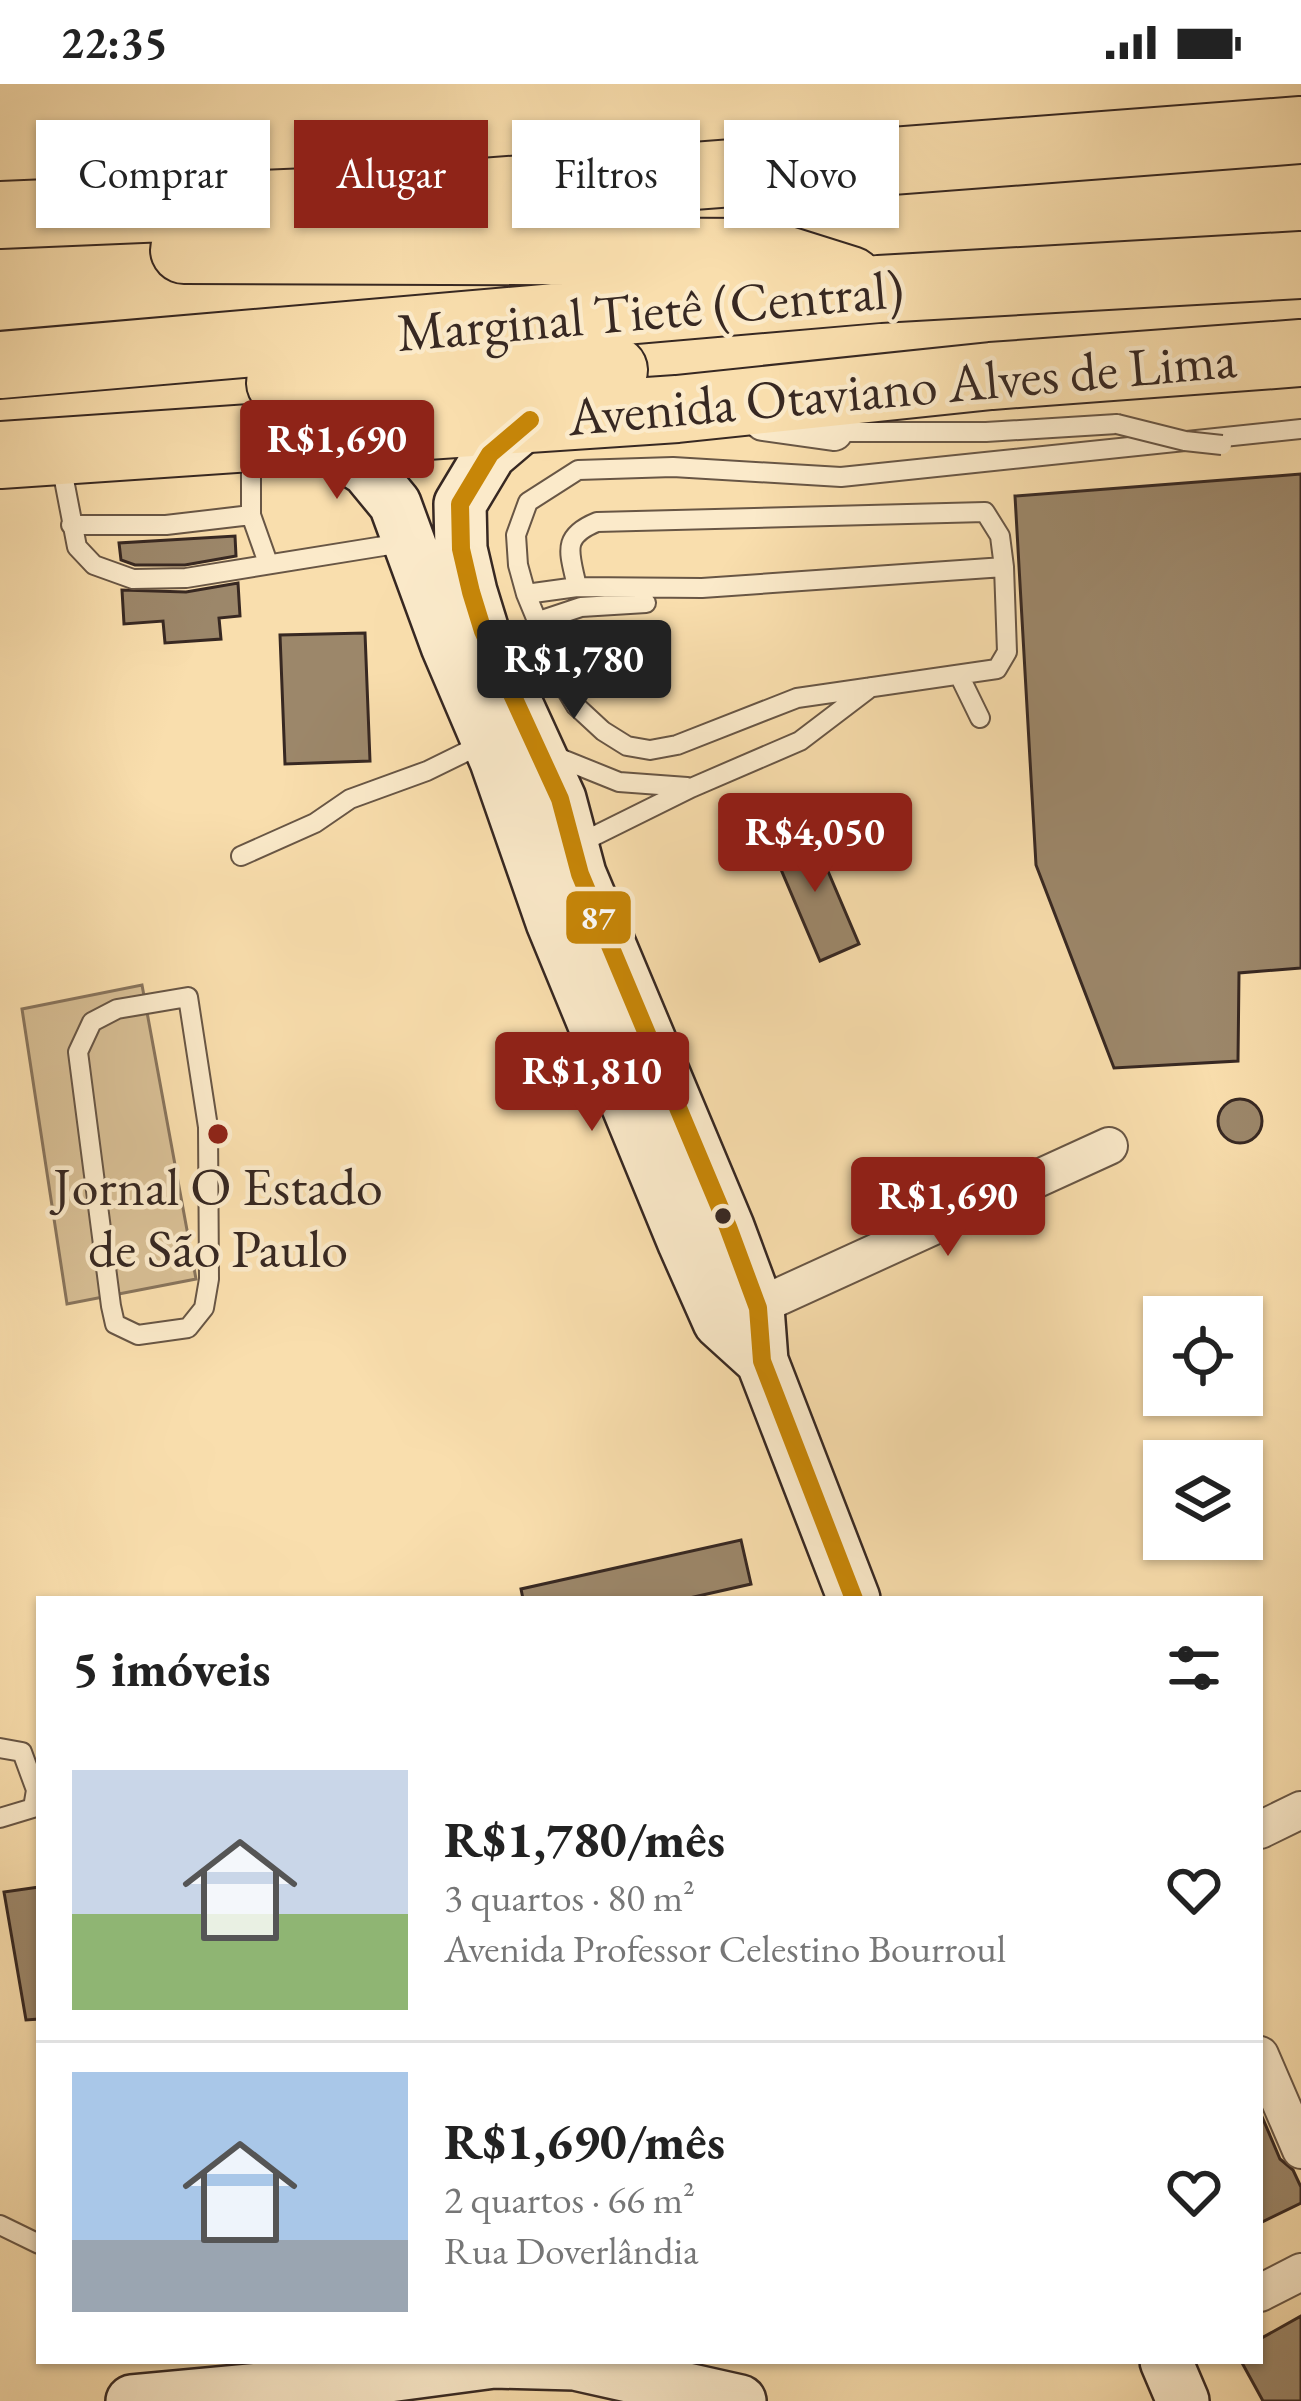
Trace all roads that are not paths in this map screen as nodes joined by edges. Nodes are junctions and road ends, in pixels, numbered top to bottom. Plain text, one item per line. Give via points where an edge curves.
1 (1301, 130) edge
2 (0, 215) edge
3 (0, 249) edge
4 (1301, 265) edge
5 (878, 289) junction
6 (1301, 353) edge
7 (0, 365) edge
8 (991, 376) junction
9 (0, 389) edge
10 (676, 409) junction
11 (530, 420) junction
12 (1301, 429) edge
13 (834, 432) joint
14 (275, 436) junction
15 (1301, 443) edge
16 (29, 453) edge
17 (460, 504) junction
18 (251, 515) junction
19 (401, 523) junction
20 (71, 525) junction
21 (268, 563) junction
22 (1004, 566) junction
23 (578, 586) junction
24 (526, 595) junction
25 (646, 603) dead end
26 (536, 622) junction
27 (959, 675) junction
28 (875, 684) junction
29 (980, 718) dead end
30 (692, 788) junction
31 (533, 790) junction
32 (241, 856) dead end
33 (188, 997) joint
34 (1109, 1145) dead end
35 (739, 1315) junction
36 (853, 1596) edge
37 (0, 1748) edge
38 (1301, 1810) edge
39 (0, 1817) edge
40 (1263, 1829) edge
41 (1263, 2062) edge
42 (1301, 2150) edge
43 (0, 2224) edge
44 (36, 2243) edge
45 (1301, 2272) edge
46 (1263, 2291) edge
47 (473, 2364) edge
48 (575, 2364) edge
49 (206, 2377) edge
50 (350, 2381) edge
51 (132, 2401) edge
52 (740, 2401) edge

1 - 2 highway via 404,198
3 - 5 highway via 760,252
4 - 5 highway, Marginal Tietê (Central)
5 - 7 highway, Marginal Tietê (Central)
6 - 8 highway, Avenida Otaviano Alves de Lima
8 - 9 highway via 789,362
8 - 10 highway, Avenida Otaviano Alves de Lima
10 - 11 highway, Avenida Otaviano Alves de Lima
10 - 13 street
11 - 14 highway, Avenida Otaviano Alves de Lima
11 - 17 main road via 490,454
12 - 24 lane via 842,477 578,470 528,502 517,535
13 - 15 lane, bridge via 1117,424 1222,445
14 - 16 highway, Avenida Otaviano Alves de Lima
14 - 18 lane
14 - 19 main road via 367,470
16 - 20 lane
17 - 19 main road via 411,491
17 - 31 main road via 471,592
18 - 20 lane
18 - 21 lane
19 - 21 lane
19 - 31 main road
20 - 21 lane via 94,565 133,579
22 - 23 lane via 724,587
22 - 23 lane via 1000,536 985,512 597,521 572,539
22 - 27 lane via 1007,652 997,669
23 - 24 lane
24 - 26 lane
25 - 26 lane via 581,607
26 - 28 lane via 575,706 627,746 677,745 796,698
27 - 28 lane
27 - 29 lane
28 - 30 lane via 800,741
30 - 31 lane
30 - 31 lane via 619,782 571,766
31 - 32 lane via 427,771 350,799
31 - 35 main road via 580,874 720,1207
31 - 35 main road via 552,922
33 - 33 lane via 208,1127 209,1280 204,1308 188,1328 138,1335 115,1324 111,1306 78,1052 92,1022
34 - 35 street
35 - 36 main road
37 - 39 lane via 28,1760 36,1801
38 - 40 street
41 - 42 street
43 - 44 lane
45 - 46 street
47 - 50 main road
48 - 52 main road
49 - 50 main road
49 - 51 main road

